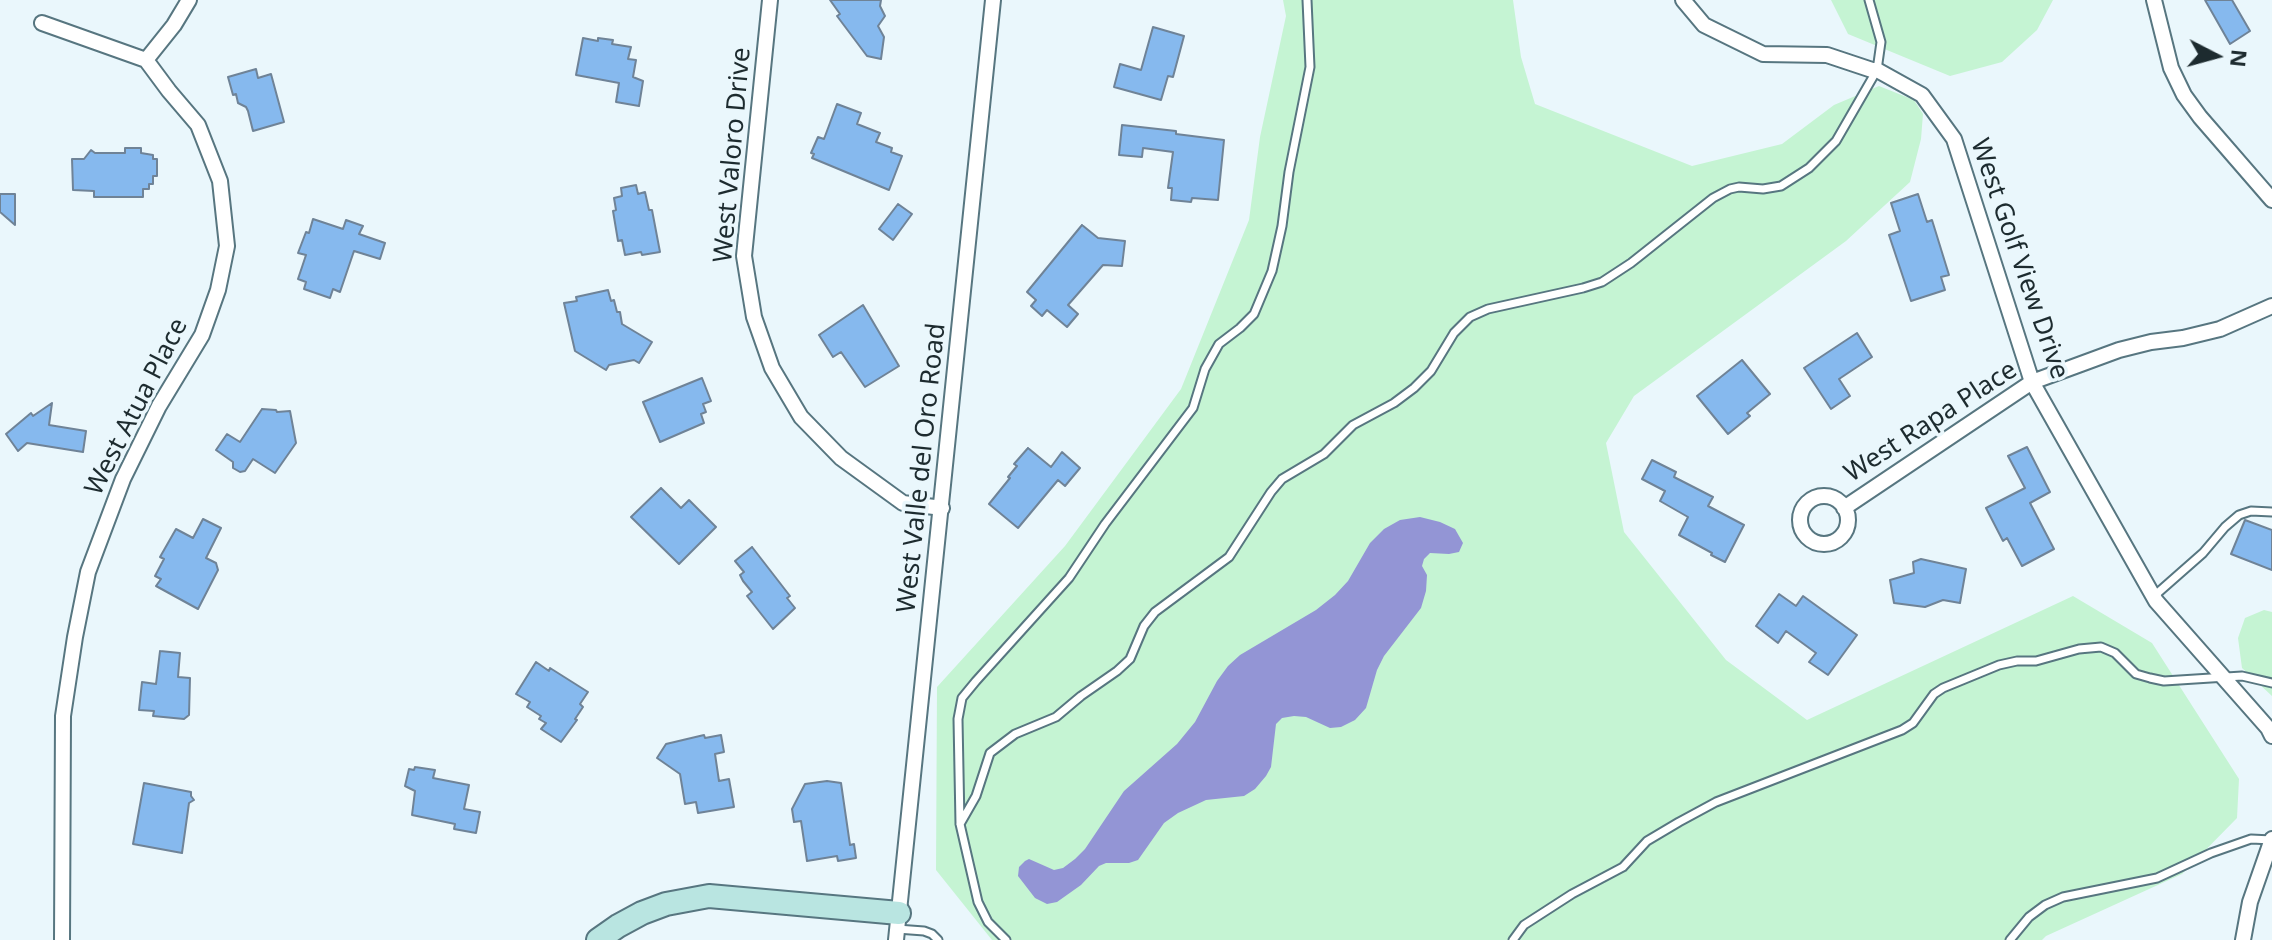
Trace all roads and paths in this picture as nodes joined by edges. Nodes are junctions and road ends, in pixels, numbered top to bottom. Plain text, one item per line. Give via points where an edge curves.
1 (189, 0) edge
2 (770, 0) edge
3 (993, 0) edge
4 (1307, 0) edge
5 (1683, 0) edge
6 (1869, 0) edge
7 (2154, 0) edge
8 (42, 23) dead end
9 (146, 60) junction
10 (1877, 70) junction
11 (2272, 200) edge
12 (2272, 306) edge
13 (2032, 382) junction
14 (942, 508) junction
15 (1844, 508) dead end
16 (2272, 512) edge
17 (2153, 597) junction
18 (2223, 678) junction
19 (2272, 683) edge
20 (2272, 736) edge
21 (960, 824) junction
22 (2272, 840) edge
23 (898, 927) edge
24 (62, 940) edge
25 (598, 940) edge
26 (938, 940) edge
27 (1006, 940) edge
28 (1513, 940) edge
29 (2010, 940) edge
30 (2243, 940) edge

1 - 9 street
2 - 14 street, West Valoro Drive via 744,256 754,317 772,368 801,417 841,458 903,503
3 - 14 street, West Valle del Oro Road
4 - 21 lane via 1310,67 1272,271 1254,314 1219,344 1193,408 1069,578 962,698
5 - 10 street, West Golf View Drive via 1704,25 1763,54 1827,55
6 - 10 lane via 1881,42
7 - 11 street via 2171,68 2184,95
8 - 9 street
9 - 24 street, West Atua Place via 198,125 220,181 227,246 202,335 123,479 88,572 63,716
10 - 13 street, West Golf View Drive via 1922,95 1954,139
10 - 21 lane via 1836,141 1793,180 1772,188 1730,189 1713,198 1602,282 1470,317 1414,388 1353,425 1324,454 1282,479 1229,557 1155,612 1130,659 1117,671 1056,717 1015,734 990,753
12 - 13 street, West Rapa Place via 2220,329 2119,350
13 - 15 street, West Rapa Place
13 - 17 street, West Golf View Drive
14 - 23 street, West Valle del Oro Road
16 - 17 lane via 2239,515
17 - 18 street, West Golf View Drive
18 - 19 lane
18 - 20 street, West Golf View Drive
18 - 28 lane via 2150,678 2136,674 2101,647 1999,665 1934,694 1902,730 1716,802 1679,822 1647,841 1623,867 1524,925
21 - 27 lane via 978,902
22 - 29 lane via 2251,839 2157,878 2063,897 2029,917
22 - 30 street
23 - 25 street via 709,896 642,913
23 - 26 lane via 924,931

